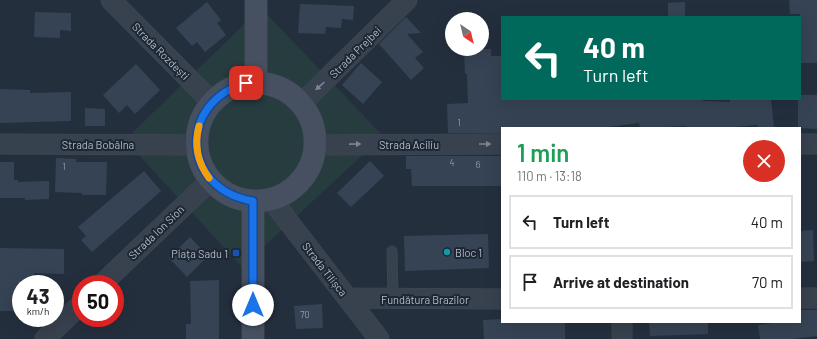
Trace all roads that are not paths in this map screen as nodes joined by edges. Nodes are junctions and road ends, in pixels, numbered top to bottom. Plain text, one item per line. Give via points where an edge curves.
1 (111, 0) edge
2 (256, 0) edge
3 (407, 0) edge
4 (256, 82) junction
5 (212, 102) junction
6 (302, 103) junction
7 (0, 144) edge
8 (501, 144) edge
9 (801, 144) edge
10 (817, 144) edge
11 (197, 145) junction
12 (316, 145) junction
13 (211, 180) junction
14 (262, 200) junction
15 (392, 251) dead end
16 (111, 275) edge
17 (348, 298) junction
18 (393, 298) junction
19 (801, 298) edge
20 (817, 298) edge
21 (501, 299) edge
22 (72, 313) edge
23 (622, 323) edge
24 (45, 339) edge
25 (253, 339) edge
26 (379, 339) edge
27 (622, 339) edge

1 - 5 street, Strada Rozdești
2 - 4 main road
3 -> 6 street, Strada Prejbei
4 - 5 main road via 228,90
4 - 6 main road via 276,85
5 - 11 main road via 200,122
6 - 12 main road via 313,123
7 - 11 street, Strada Bobâlna
12 -> 8 street, Strada Aciliu
9 - 10 street
11 - 13 main road via 201,163
12 - 14 main road via 306,175 291,190
13 - 14 main road via 229,195 241,199
13 - 16 street, Strada Ion Sion
14 - 17 street, Strada Tilișca
14 - 25 main road
15 - 18 lane
17 - 18 street, Fundătura Brazilor
17 - 26 street, Strada Tilișca
18 - 21 street, Fundătura Brazilor
19 - 20 street
22 - 24 street
23 - 27 street

